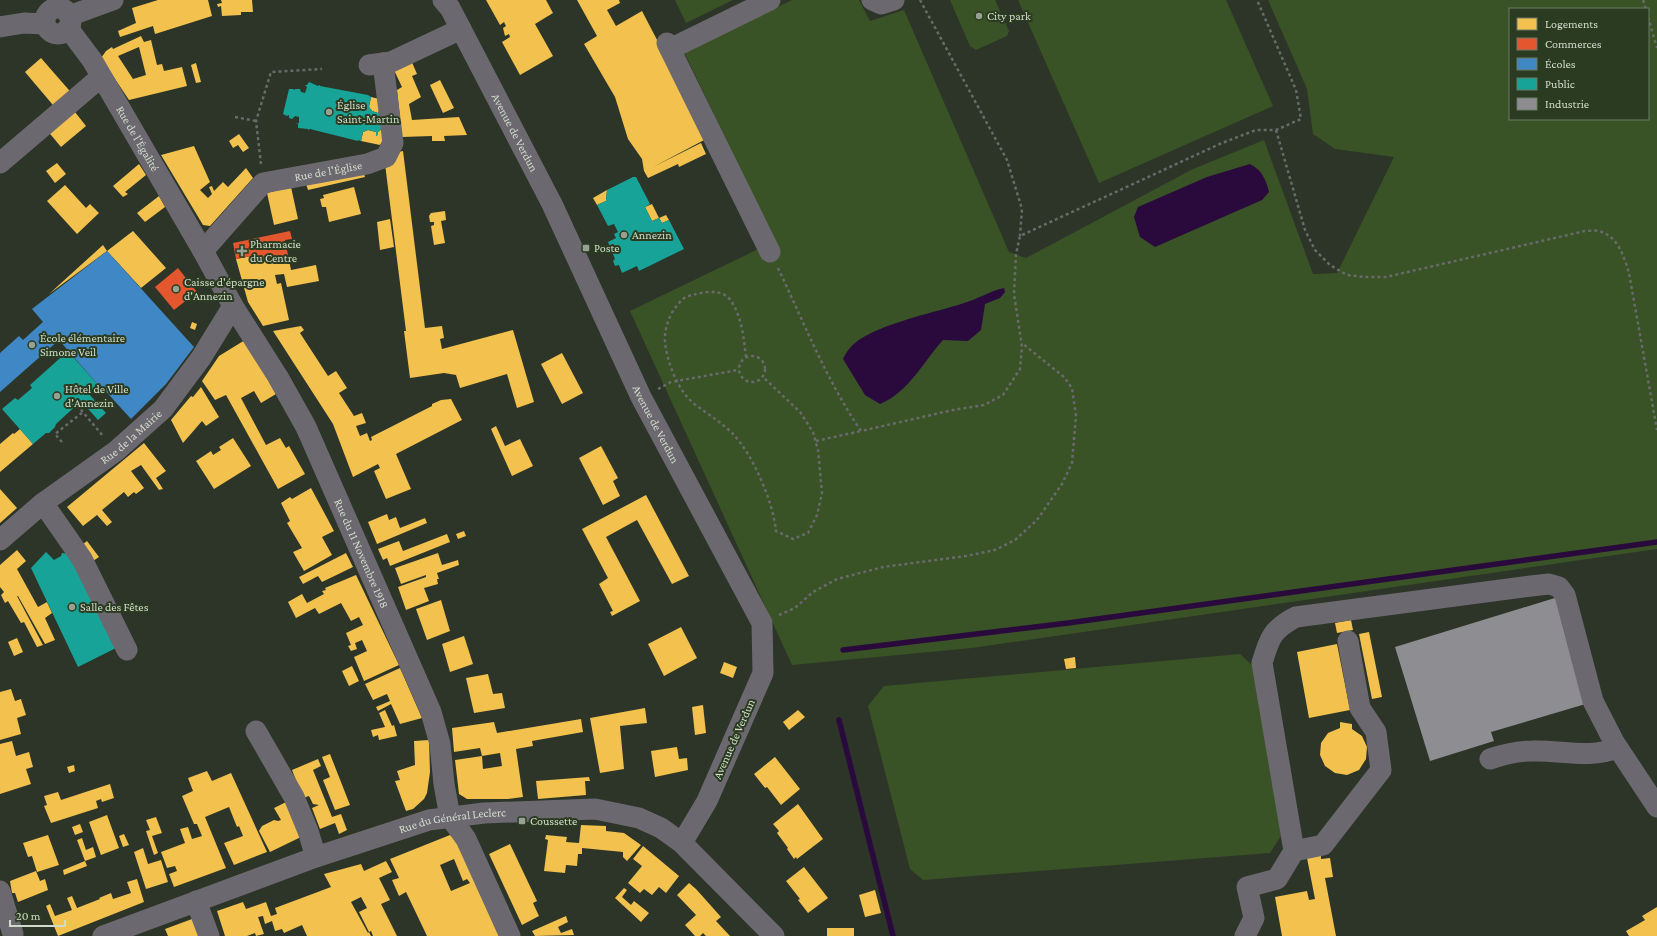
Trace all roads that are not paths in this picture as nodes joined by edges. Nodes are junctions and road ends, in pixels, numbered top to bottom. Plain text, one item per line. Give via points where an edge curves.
1 (113, 0) edge
2 (770, 0) edge
3 (872, 0) edge
4 (894, 0) edge
5 (447, 3) edge
6 (56, 16) edge
7 (0, 27) edge
8 (461, 30) junction
9 (101, 77) junction
10 (0, 163) edge
11 (203, 251) junction
12 (770, 252) road end
13 (233, 306) junction
14 (42, 503) junction
15 (0, 540) edge
16 (1348, 641) dead end
17 (127, 650) dead end
18 (256, 731) dead end
19 (1617, 748) junction
20 (1490, 759) dead end
21 (1657, 807) edge
22 (450, 817) junction
23 (682, 843) junction
24 (1294, 851) junction
25 (316, 857) junction
26 (0, 890) edge
27 (196, 901) junction
28 (10, 934) edge
29 (103, 936) edge
30 (210, 936) edge
31 (510, 936) edge
32 (774, 936) edge
33 (1244, 936) edge

1 - 6 street
2 - 12 street via 668,46
3 - 4 street via 881,4
5 - 8 street, Avenue de Verdun
6 - 7 street
6 - 9 street, Rue de l'Égalité via 92,60
8 - 11 street, Rue de l'Église via 391,62 376,64 393,143 386,157 367,164 263,183
8 - 23 street, Avenue de Verdun via 552,204 641,397 762,623 764,673 707,801
9 - 10 street
9 - 11 street, Rue de l'Égalité
11 - 13 street, Rue de l'Égalité
13 - 14 street, Rue de la Mairie via 201,358 163,409 116,452
13 - 22 street, Rue du 11 Novembre 1918 via 306,426 432,712 440,744
14 - 15 street, Rue de la Mairie
14 - 17 street via 82,559
16 - 24 street via 1360,708 1376,732 1381,770 1323,845
18 - 25 street via 294,797
19 - 20 street via 1606,753 1590,754 1532,751 1508,753
19 - 21 street
19 - 24 street via 1593,701 1565,595 1559,587 1549,584 1531,586 1296,618 1282,624 1269,639 1262,663
22 - 23 street, Rue du Général Leclerc via 595,809 639,818 661,828
22 - 25 street, Rue du Général Leclerc via 429,820
22 - 31 street via 466,839
23 - 32 street, Rue du Général Leclerc
24 - 33 street via 1278,879 1248,887 1254,918
25 - 27 street, Rue du Général Leclerc
26 - 28 street
27 - 29 street, Rue du Général Leclerc
27 - 30 street

